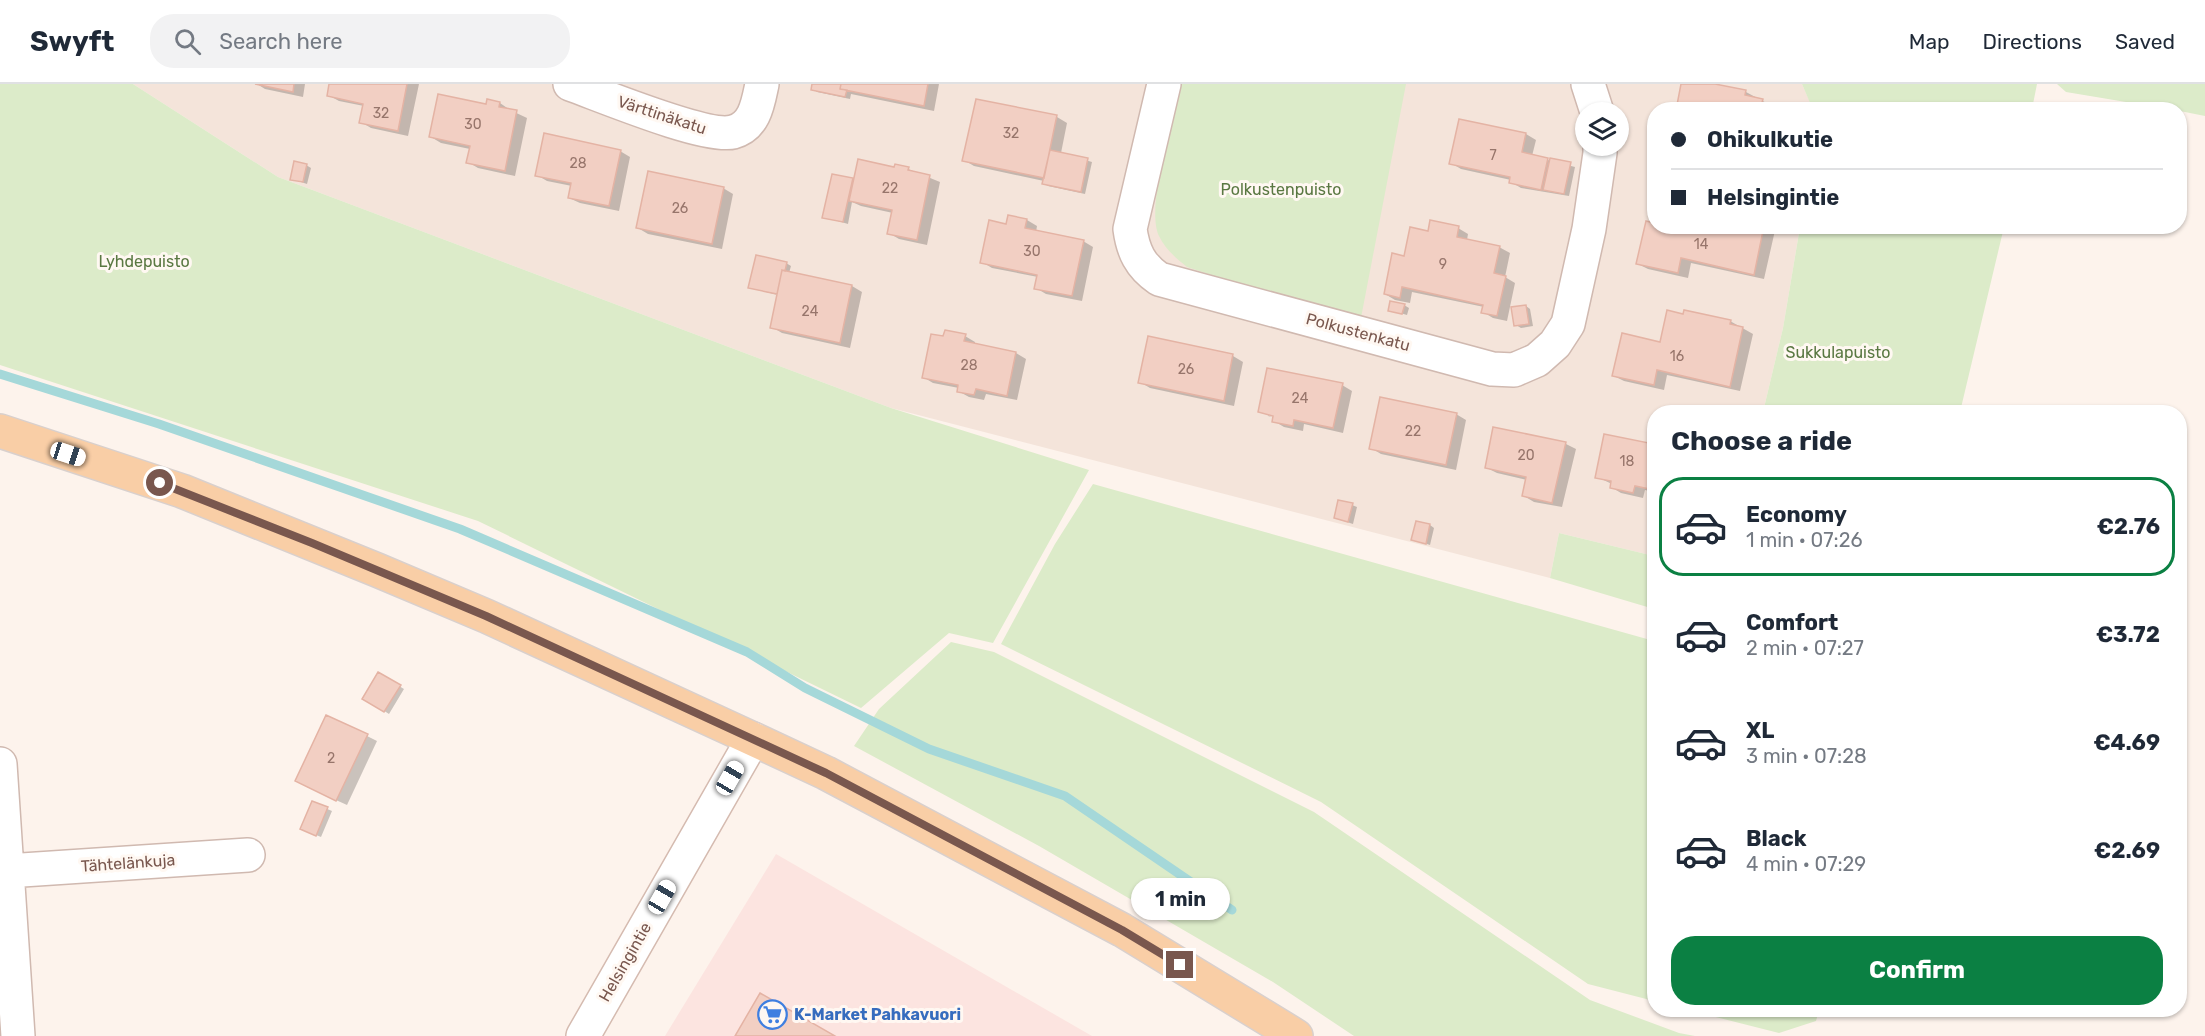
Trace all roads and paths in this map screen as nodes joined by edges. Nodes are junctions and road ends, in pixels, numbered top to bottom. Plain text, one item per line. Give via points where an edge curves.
1 (570, 84) edge
2 (762, 84) edge
3 (1164, 84) edge
4 (1588, 84) edge
5 (1594, 102) edge
6 (1599, 156) edge
7 (0, 431) edge
8 (753, 739) junction
9 (0, 764) edge
10 (248, 855) dead end
11 (7, 871) junction
12 (18, 1036) edge
13 (583, 1036) edge
14 (1296, 1036) edge

1 - 2 street, Värttinäkatu via 703,131 732,132 747,124 756,111
3 - 6 street, Polkustenkatu via 1130,229 1132,247 1148,272 1159,279 1492,369 1514,370 1537,360 1555,344 1568,324 1589,229
4 - 5 street
7 - 8 main road via 182,491 377,570
8 - 13 street, Helsingintie
8 - 14 main road via 826,773 1122,930
9 - 11 street
10 - 11 street, Tähtelänkuja
11 - 12 street

